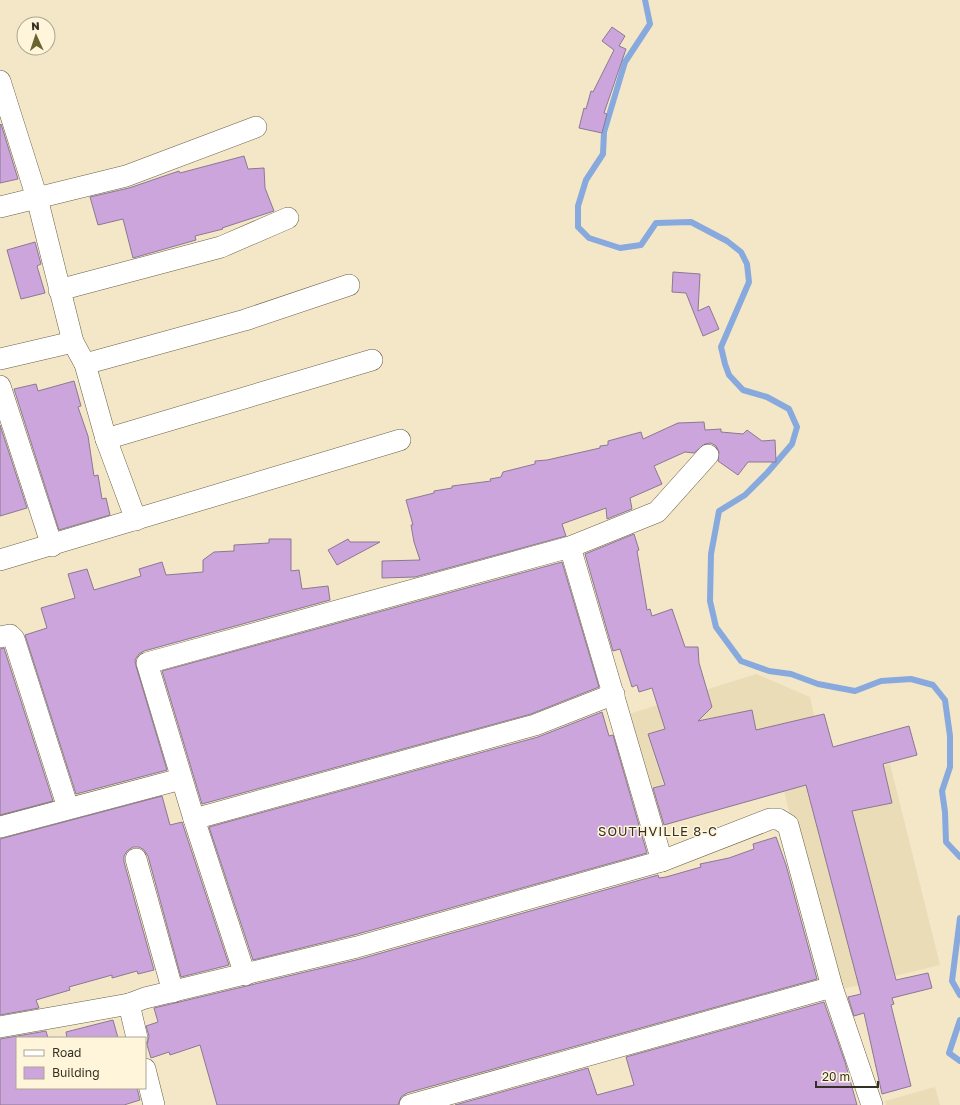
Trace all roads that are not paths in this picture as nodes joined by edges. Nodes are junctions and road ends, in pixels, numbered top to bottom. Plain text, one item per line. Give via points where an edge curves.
1 (0, 81) edge
2 (256, 127) dead end
3 (37, 198) junction
4 (0, 207) edge
5 (288, 218) dead end
6 (349, 285) dead end
7 (59, 290) junction
8 (73, 342) junction
9 (0, 359) edge
10 (372, 360) dead end
11 (85, 364) junction
12 (0, 386) edge
13 (106, 439) junction
14 (400, 440) dead end
15 (708, 455) dead end
16 (136, 520) junction
17 (52, 546) junction
18 (570, 548) junction
19 (0, 560) edge
20 (0, 637) edge
21 (614, 694) junction
22 (181, 779) junction
23 (68, 808) junction
24 (194, 819) junction
25 (0, 827) edge
26 (136, 859) dead end
27 (662, 861) junction
28 (245, 975) junction
29 (832, 987) junction
30 (173, 992) junction
31 (129, 1004) junction
32 (0, 1027) edge
33 (137, 1037) edge
34 (146, 1078) edge
35 (149, 1104) edge
36 (410, 1105) edge
37 (872, 1105) edge

1 - 3 street
2 - 3 street via 126,176
3 - 4 street
3 - 7 street
5 - 7 street via 220,247
6 - 11 street via 246,320
7 - 8 street
8 - 9 street
8 - 11 street
10 - 13 street
11 - 13 street
12 - 17 street
13 - 16 street
14 - 16 street
15 - 18 street via 657,512
16 - 17 street
17 - 19 street
18 - 21 street
18 - 22 street via 147,663
20 - 23 street via 10,635 14,639
21 - 24 street via 534,724
21 - 27 street
22 - 23 street
22 - 24 street
23 - 25 street
24 - 28 street
26 - 30 street
27 - 28 street via 357,947
27 - 29 street via 770,819 784,822 788,825
28 - 30 street
29 - 36 street
29 - 37 street
30 - 31 street
31 - 32 street
31 - 33 street
34 - 35 street

